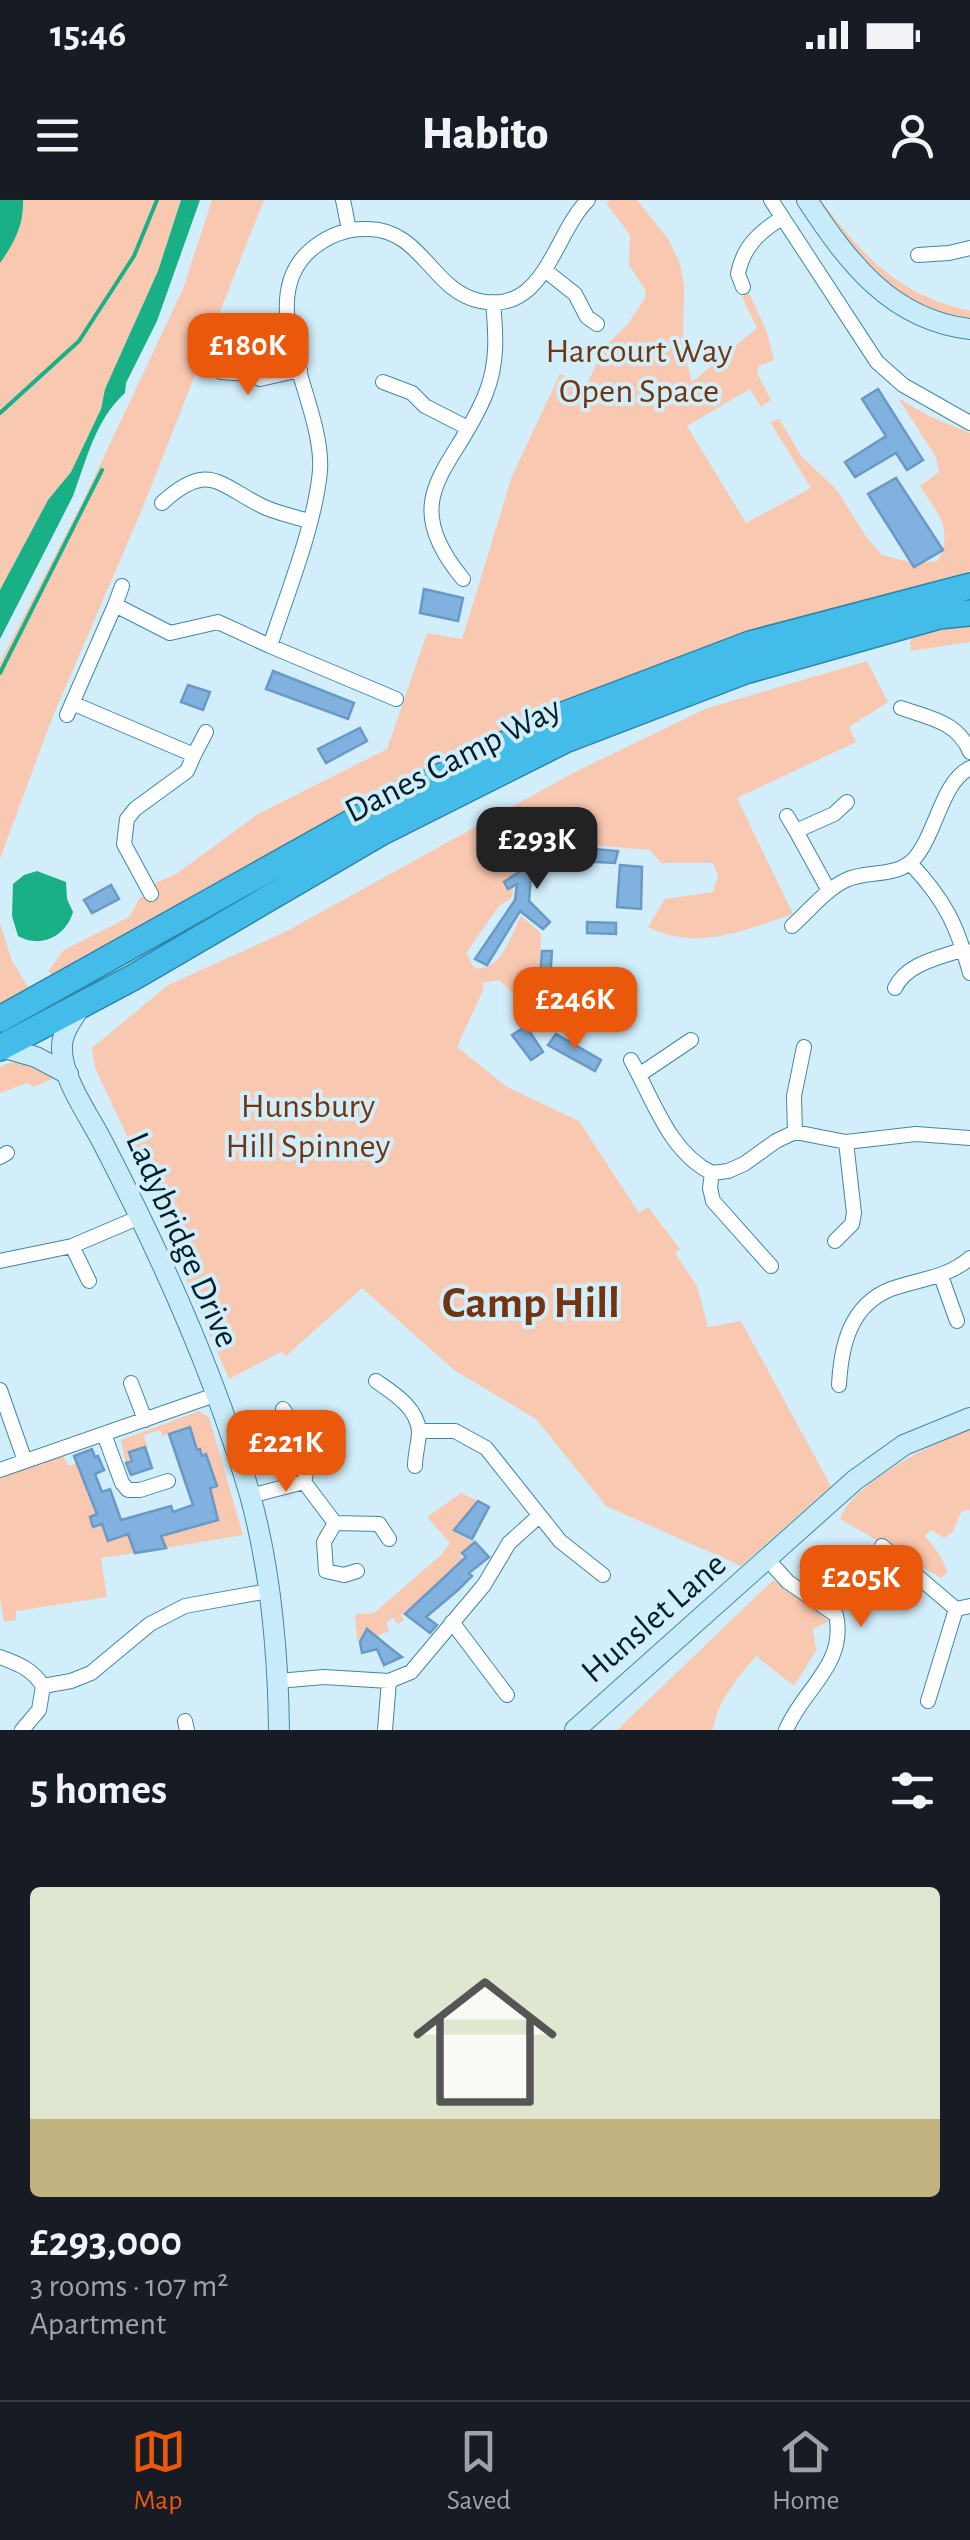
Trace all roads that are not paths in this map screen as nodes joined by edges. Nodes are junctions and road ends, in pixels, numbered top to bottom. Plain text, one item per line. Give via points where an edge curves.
1 (343, 200) edge
2 (588, 200) edge
3 (770, 200) edge
4 (808, 200) edge
5 (782, 218) junction
6 (349, 230) junction
7 (970, 248) edge
8 (918, 255) dead end
9 (546, 271) junction
10 (744, 287) dead end
11 (494, 302) junction
12 (597, 324) dead end
13 (970, 329) edge
14 (214, 362) dead end
15 (300, 370) junction
16 (383, 382) dead end
17 (970, 423) edge
18 (468, 428) junction
19 (162, 503) dead end
20 (308, 520) junction
21 (447, 558) junction
22 (432, 567) dead end
23 (463, 579) dead end
24 (122, 586) dead end
25 (970, 586) edge
26 (115, 605) junction
27 (970, 612) edge
28 (270, 646) junction
29 (396, 699) dead end
30 (901, 708) dead end
31 (206, 732) dead end
32 (970, 752) edge
33 (194, 756) junction
34 (970, 768) edge
35 (847, 802) dead end
36 (787, 816) dead end
37 (796, 831) junction
38 (910, 864) junction
39 (828, 892) junction
40 (151, 894) dead end
41 (792, 926) dead end
42 (964, 949) junction
43 (970, 973) edge
44 (895, 977) dead end
45 (83, 1002) junction
46 (0, 1020) edge
47 (691, 1040) dead end
48 (804, 1046) dead end
49 (1, 1047) edge
50 (631, 1060) dead end
51 (68, 1074) junction
52 (639, 1075) junction
53 (795, 1132) junction
54 (970, 1138) edge
55 (846, 1142) junction
56 (712, 1173) junction
57 (140, 1218) junction
58 (835, 1241) dead end
59 (72, 1246) junction
60 (970, 1258) edge
61 (0, 1261) edge
62 (751, 1270) dead end
63 (940, 1276) junction
64 (89, 1281) dead end
65 (957, 1321) dead end
66 (376, 1381) dead end
67 (131, 1384) dead end
68 (839, 1385) dead end
69 (0, 1390) edge
70 (216, 1395) junction
71 (282, 1409) dead end
72 (970, 1418) edge
73 (145, 1420) junction
74 (418, 1431) junction
75 (104, 1434) junction
76 (25, 1461) junction
77 (415, 1466) dead end
78 (0, 1470) edge
79 (168, 1480) dead end
80 (304, 1482) junction
81 (250, 1496) junction
82 (539, 1516) junction
83 (334, 1523) junction
84 (389, 1540) dead end
85 (882, 1546) dead end
86 (768, 1560) junction
87 (357, 1571) dead end
88 (604, 1575) dead end
89 (268, 1591) junction
90 (963, 1607) edge
91 (452, 1622) junction
92 (0, 1658) edge
93 (389, 1681) junction
94 (278, 1682) junction
95 (43, 1686) junction
96 (507, 1695) dead end
97 (928, 1701) dead end
98 (22, 1730) edge
99 (279, 1730) edge
100 (385, 1730) edge
101 (574, 1730) edge
102 (786, 1730) edge

1 - 6 street
2 - 9 street via 568,223
3 - 5 street
4 - 13 street via 854,266 893,302 930,321
5 - 10 street via 750,244 738,274
5 - 17 street via 877,362
6 - 11 street via 376,229 407,240 447,286
6 - 15 street via 304,255 289,282 286,319
7 - 8 street
9 - 11 street via 524,291
9 - 12 street
11 - 18 street via 492,377
14 - 15 street via 221,372 260,379
15 - 20 street via 320,458
16 - 18 street
18 - 21 street via 432,494
19 - 20 street via 190,483 209,479 267,509
20 - 28 street
21 - 22 street
21 - 23 street
24 - 26 street
25 - 46 highway, Danes Camp Way via 750,644 563,715 374,810
26 - 28 street via 170,633 218,622
26 - 33 street via 70,709
27 - 45 highway, Danes Camp Way via 745,672 565,740 382,832
28 - 29 street
30 - 32 street via 948,724
31 - 33 street
33 - 40 street via 187,771 134,808 124,829 124,844
34 - 38 street via 954,782
35 - 37 street
36 - 37 street
37 - 39 street
38 - 39 street via 845,880
38 - 42 street via 946,906
39 - 41 street
42 - 43 street
42 - 44 street
45 - 49 highway, Danes Camp Way
45 - 51 street, Ladybridge Drive via 62,1047
47 - 52 street
48 - 53 street
49 - 51 street
50 - 52 street
51 - 57 street, Ladybridge Drive
52 - 56 street via 685,1154
53 - 55 street
53 - 56 street via 744,1164
54 - 55 street via 916,1134
55 - 58 street via 854,1213
56 - 62 street via 713,1202 768,1263
57 - 59 street
57 - 70 street, Ladybridge Drive
59 - 61 street
59 - 64 street
60 - 63 street
63 - 65 street
63 - 68 street via 889,1290 866,1305 841,1350
66 - 74 street via 406,1403
67 - 73 street
69 - 76 street
70 - 73 street
70 - 81 street, Ladybridge Drive
71 - 80 street via 311,1450
72 - 86 street, Hunslet Lane via 904,1445
73 - 75 street
74 - 77 street
74 - 82 street via 472,1438
75 - 76 street
75 - 79 street via 128,1490
76 - 78 street
80 - 81 street
80 - 83 street
81 - 89 street, Ladybridge Drive
82 - 88 street
82 - 91 street via 509,1544
83 - 84 street via 378,1524
83 - 87 street via 324,1542 326,1571
85 - 90 street
86 - 101 street, Hunslet Lane
86 - 102 street via 825,1605 839,1628 836,1652
89 - 94 street, Ladybridge Drive
89 - 95 street via 176,1610 92,1673
90 - 97 street
91 - 93 street via 411,1672
91 - 96 street
92 - 95 street via 24,1666
93 - 94 street via 324,1676
93 - 100 street
94 - 99 street, Ladybridge Drive
95 - 98 street via 39,1710

